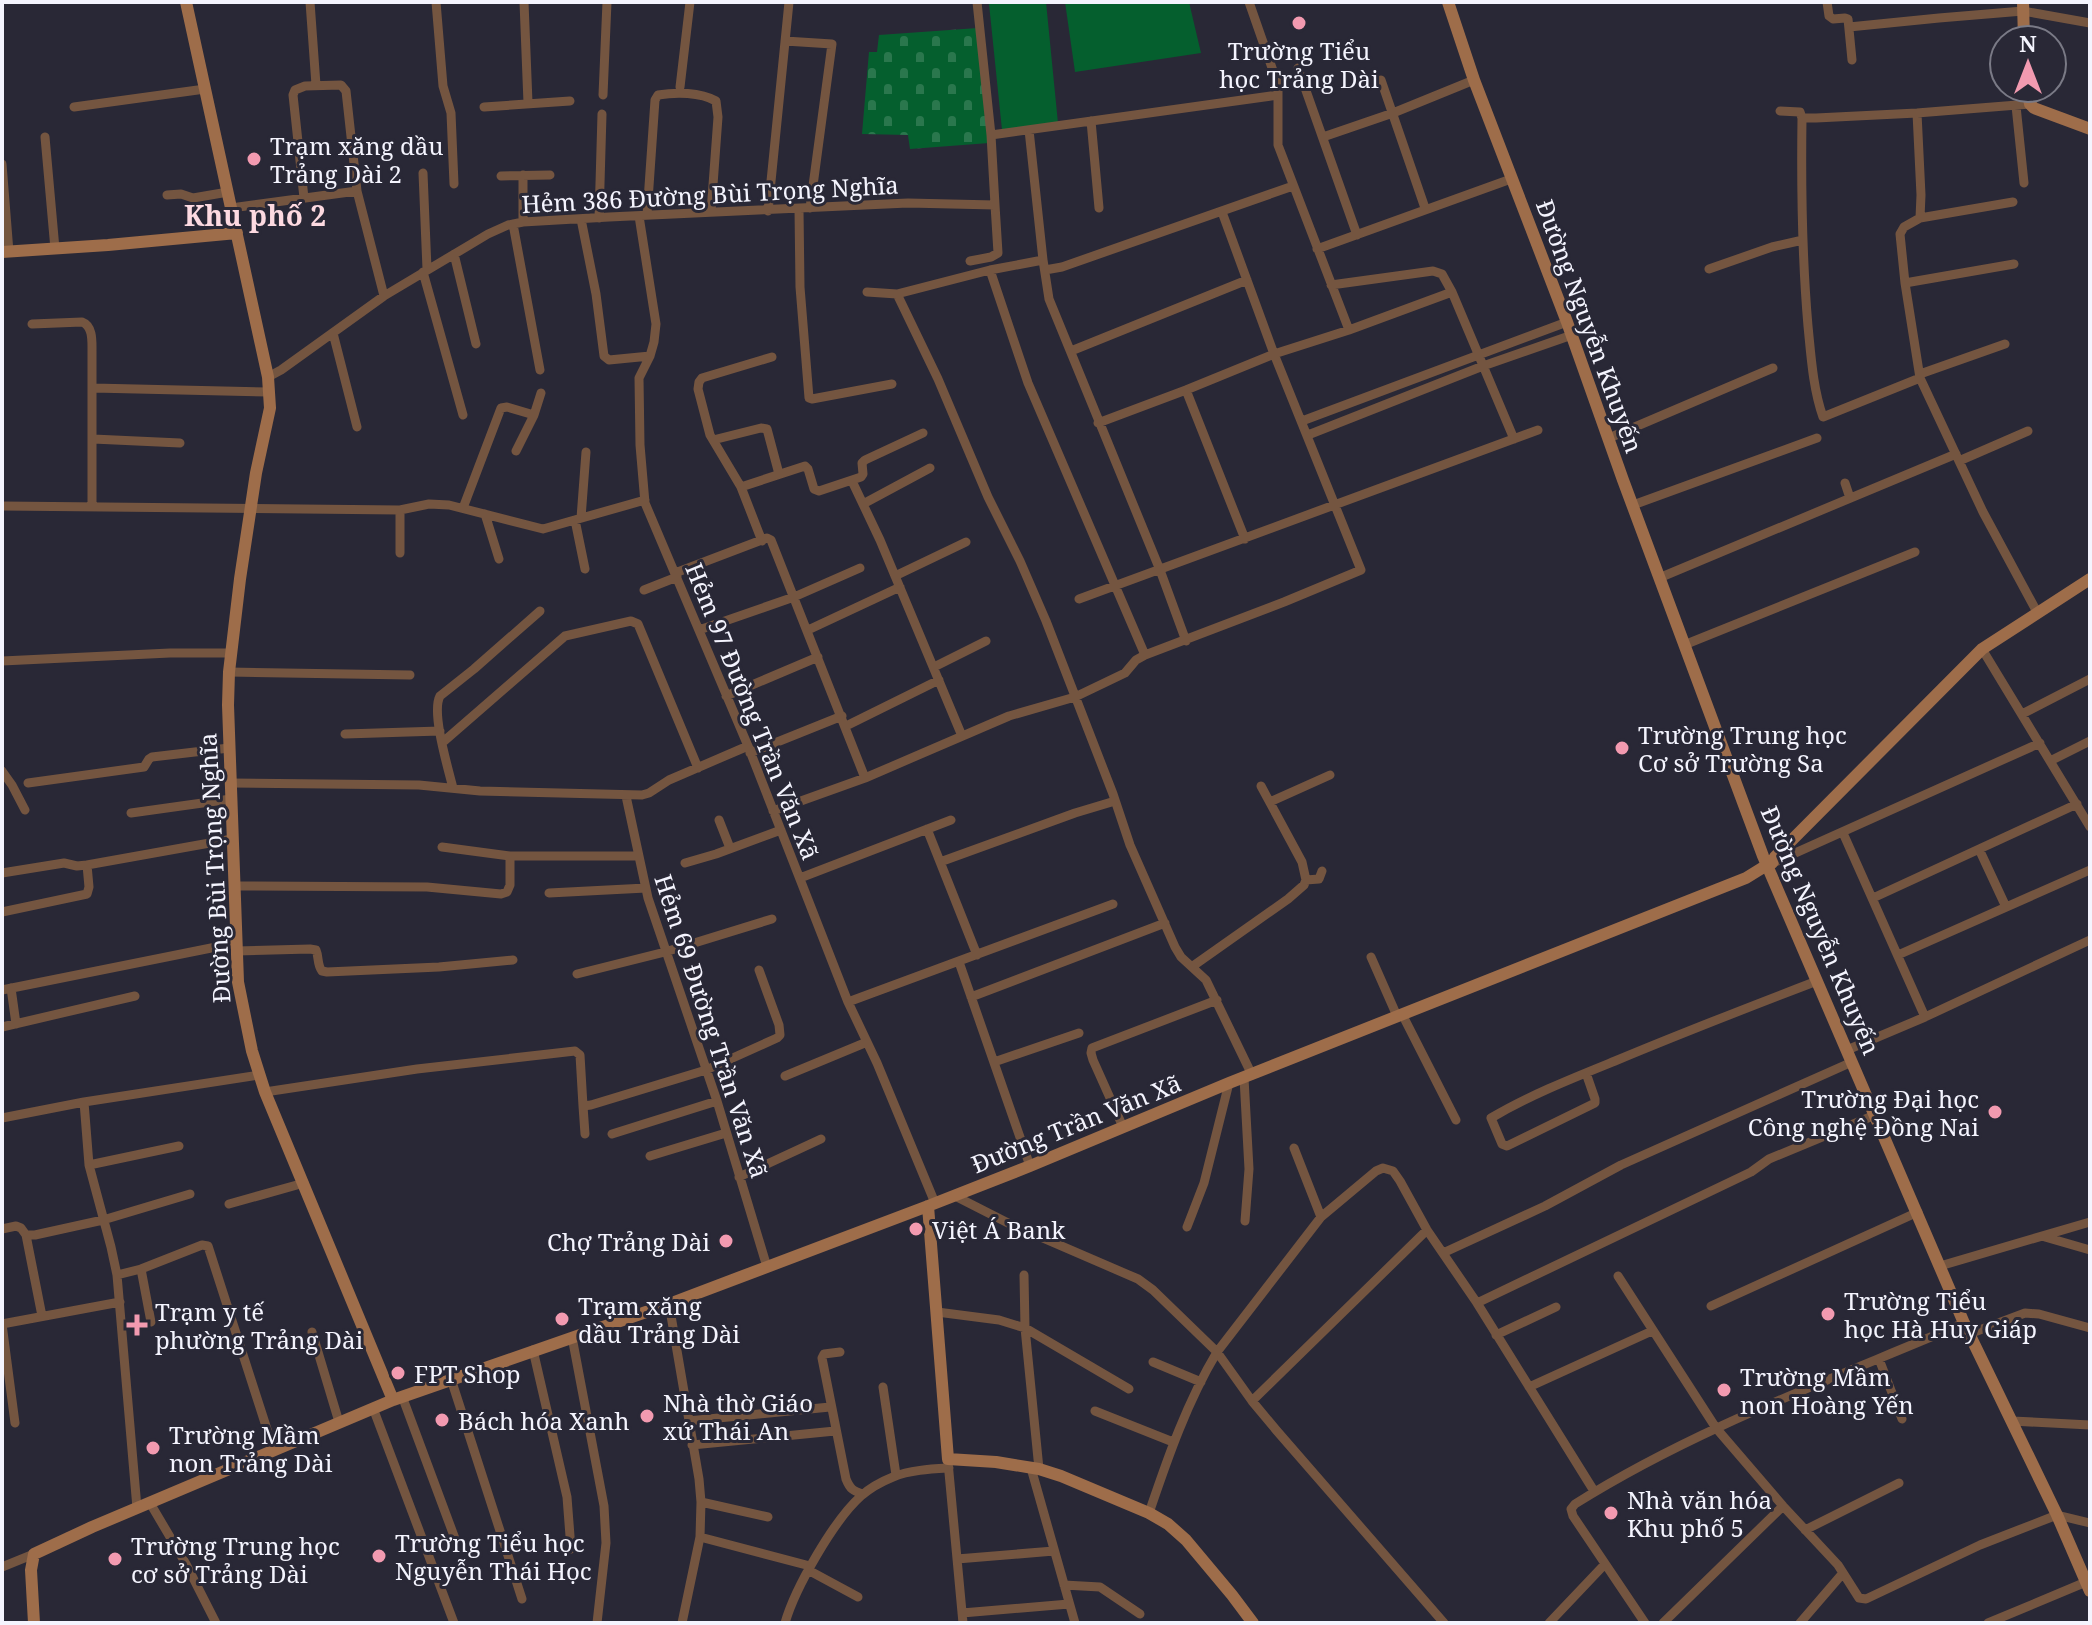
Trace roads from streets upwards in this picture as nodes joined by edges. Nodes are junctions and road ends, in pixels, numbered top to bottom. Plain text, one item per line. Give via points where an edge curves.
1 (186, 2) edge
2 (310, 2) edge
3 (436, 2) edge
4 (524, 2) edge
5 (607, 2) edge
6 (690, 2) edge
7 (789, 2) edge
8 (977, 2) edge
9 (1249, 2) edge
10 (1448, 2) edge
11 (1827, 2) edge
12 (2023, 7) edge
13 (2090, 23) edge
14 (1849, 27) junction
15 (785, 41) junction
16 (1852, 60) dead end
17 (1298, 68) dead end
18 (1381, 80) dead end
19 (1474, 80) junction
20 (316, 85) junction
21 (680, 87) dead end
22 (205, 89) junction
23 (603, 95) dead end
24 (1278, 95) junction
25 (570, 101) dead end
26 (528, 103) junction
27 (2030, 104) joint
28 (2016, 106) junction
29 (74, 107) dead end
30 (484, 107) dead end
31 (1780, 111) dead end
32 (1393, 113) junction
33 (1917, 113) junction
34 (602, 114) dead end
35 (1802, 118) junction
36 (1091, 121) junction
37 (2090, 129) edge
38 (1029, 130) junction
39 (991, 135) junction
40 (45, 137) dead end
41 (1323, 137) junction
42 (2, 164) edge
43 (423, 173) dead end
44 (523, 175) junction
45 (550, 175) dead end
46 (501, 176) dead end
47 (1511, 179) junction
48 (2024, 183) dead end
49 (454, 184) dead end
50 (1293, 186) junction
51 (357, 191) junction
52 (228, 192) junction
53 (167, 195) dead end
54 (304, 198) junction
55 (2013, 202) dead end
56 (995, 205) junction
57 (231, 208) junction
58 (810, 208) junction
59 (1099, 208) dead end
60 (1425, 208) junction
61 (799, 209) junction
62 (768, 211) junction
63 (711, 212) junction
64 (1222, 212) junction
65 (643, 215) junction
66 (599, 218) junction
67 (1920, 218) junction
68 (581, 219) junction
69 (518, 223) junction
70 (237, 233) junction
71 (1357, 235) junction
72 (1803, 240) junction
73 (55, 249) junction
74 (1317, 249) junction
75 (5, 252) edge
76 (454, 254) junction
77 (970, 261) dead end
78 (2014, 264) dead end
79 (1044, 265) junction
80 (1709, 269) dead end
81 (990, 270) junction
82 (425, 271) junction
83 (1247, 280) junction
84 (1905, 283) junction
85 (1331, 285) junction
86 (867, 292) dead end
87 (1452, 292) junction
88 (897, 294) junction
89 (384, 296) junction
90 (1567, 322) junction
91 (32, 324) dead end
92 (1349, 330) junction
93 (333, 333) junction
94 (1572, 335) junction
95 (476, 344) dead end
96 (2005, 344) dead end
97 (1071, 351) junction
98 (1274, 354) junction
99 (1479, 354) junction
100 (650, 356) junction
101 (772, 357) dead end
102 (1483, 366) junction
103 (1773, 368) dead end
104 (540, 370) dead end
105 (1920, 376) junction
106 (268, 377) junction
107 (892, 384) dead end
108 (93, 388) junction
109 (1186, 390) junction
110 (269, 392) junction
111 (541, 393) dead end
112 (463, 415) dead end
113 (534, 415) junction
114 (1302, 421) junction
115 (1098, 423) junction
116 (357, 427) dead end
117 (1538, 430) dead end
118 (2028, 431) dead end
119 (923, 433) dead end
120 (1308, 435) junction
121 (1609, 438) junction
122 (1817, 438) dead end
123 (93, 439) junction
124 (1514, 439) junction
125 (713, 440) junction
126 (180, 443) dead end
127 (516, 451) dead end
128 (586, 452) dead end
129 (1958, 458) junction
130 (930, 468) dead end
131 (779, 474) junction
132 (852, 481) junction
133 (1845, 483) dead end
134 (741, 487) junction
135 (1850, 498) junction
136 (645, 500) junction
137 (863, 504) junction
138 (1336, 505) junction
139 (1633, 505) junction
140 (2, 506) edge
141 (92, 506) junction
142 (252, 508) junction
143 (463, 508) junction
144 (400, 510) junction
145 (485, 514) junction
146 (578, 519) junction
147 (1245, 539) junction
148 (762, 541) junction
149 (966, 542) dead end
150 (1915, 552) dead end
151 (400, 553) dead end
152 (499, 559) dead end
153 (860, 568) dead end
154 (585, 569) dead end
155 (1160, 570) junction
156 (676, 575) junction
157 (895, 576) junction
158 (1659, 578) junction
159 (2090, 579) edge
160 (900, 587) junction
161 (1116, 587) junction
162 (644, 590) dead end
163 (794, 597) junction
164 (1079, 599) dead end
165 (540, 611) dead end
166 (2037, 612) junction
167 (699, 630) junction
168 (808, 630) junction
169 (986, 641) dead end
170 (1186, 641) junction
171 (1684, 645) junction
172 (1982, 649) junction
173 (232, 653) junction
174 (1145, 655) junction
175 (818, 657) junction
176 (2, 661) edge
177 (934, 667) junction
178 (229, 672) junction
179 (410, 675) dead end
180 (2090, 679) edge
181 (939, 680) junction
182 (726, 696) junction
183 (1075, 697) junction
184 (2022, 714) junction
185 (844, 721) junction
186 (440, 731) junction
187 (345, 734) dead end
188 (962, 736) junction
189 (2090, 741) edge
190 (443, 742) junction
191 (2040, 743) junction
192 (229, 748) junction
193 (749, 750) junction
194 (2050, 761) junction
195 (698, 768) junction
196 (2, 771) edge
197 (1330, 775) dead end
198 (865, 778) junction
199 (28, 783) dead end
200 (231, 783) junction
201 (1261, 786) dead end
202 (453, 788) junction
203 (626, 796) junction
204 (231, 799) junction
205 (1115, 801) junction
206 (1270, 802) junction
207 (2077, 804) junction
208 (25, 810) dead end
209 (773, 811) junction
210 (131, 813) dead end
211 (719, 820) dead end
212 (951, 820) dead end
213 (2090, 827) edge
214 (927, 829) junction
215 (781, 830) junction
216 (1843, 833) junction
217 (232, 839) junction
218 (442, 847) dead end
219 (730, 848) junction
220 (1979, 849) junction
221 (510, 856) junction
222 (639, 856) junction
223 (940, 862) junction
224 (685, 863) dead end
225 (1769, 864) junction
226 (87, 865) junction
227 (2090, 870) edge
228 (2, 873) edge
229 (800, 878) junction
230 (1322, 879) dead end
231 (1306, 880) junction
232 (234, 886) junction
233 (646, 888) junction
234 (549, 893) dead end
235 (1873, 898) junction
236 (1113, 904) dead end
237 (2006, 907) junction
238 (2, 912) edge
239 (772, 919) dead end
240 (1165, 923) junction
241 (2090, 940) edge
242 (236, 947) junction
243 (665, 952) junction
244 (977, 955) junction
245 (1898, 955) junction
246 (1371, 957) dead end
247 (513, 960) dead end
248 (959, 962) junction
249 (1193, 966) junction
250 (759, 970) dead end
251 (577, 974) dead end
252 (1817, 981) junction
253 (7, 989) edge
254 (135, 996) dead end
255 (971, 997) junction
256 (1217, 1000) junction
257 (848, 1002) junction
258 (1399, 1015) junction
259 (1925, 1017) junction
260 (16, 1024) junction
261 (2, 1027) edge
262 (1079, 1033) dead end
263 (867, 1042) junction
264 (1850, 1056) junction
265 (994, 1062) junction
266 (706, 1070) junction
267 (1586, 1073) junction
268 (259, 1075) junction
269 (785, 1076) dead end
270 (1248, 1076) junction
271 (1229, 1083) junction
272 (265, 1092) junction
273 (717, 1101) junction
274 (84, 1102) junction
275 (583, 1106) junction
276 (1875, 1115) junction
277 (2, 1118) edge
278 (1456, 1120) dead end
279 (1123, 1127) junction
280 (726, 1133) junction
281 (585, 1134) dead end
282 (612, 1134) dead end
283 (821, 1139) dead end
284 (179, 1146) dead end
285 (1294, 1148) dead end
286 (650, 1156) dead end
287 (89, 1165) junction
288 (1030, 1166) junction
289 (739, 1177) junction
290 (304, 1183) junction
291 (190, 1194) dead end
292 (955, 1196) junction
293 (229, 1204) dead end
294 (931, 1205) junction
295 (1918, 1212) junction
296 (1321, 1217) junction
297 (103, 1220) junction
298 (1245, 1221) dead end
299 (2090, 1222) edge
300 (1187, 1227) dead end
301 (2, 1229) edge
302 (1427, 1230) junction
303 (26, 1235) junction
304 (2041, 1236) junction
305 (2090, 1250) edge
306 (1443, 1253) junction
307 (1940, 1266) junction
308 (767, 1267) junction
309 (141, 1269) junction
310 (117, 1275) junction
311 (1024, 1275) dead end
312 (1618, 1276) dead end
313 (120, 1302) junction
314 (1477, 1303) junction
315 (669, 1304) junction
316 (1711, 1306) dead end
317 (1556, 1307) dead end
318 (937, 1312) junction
319 (42, 1316) junction
320 (151, 1322) dead end
321 (2, 1324) edge
322 (1025, 1328) junction
323 (1967, 1328) junction
324 (2090, 1328) edge
325 (1652, 1331) junction
326 (312, 1332) dead end
327 (1496, 1335) junction
328 (572, 1337) junction
329 (533, 1350) junction
330 (840, 1352) dead end
331 (1217, 1352) junction
332 (1879, 1359) junction
333 (1153, 1362) dead end
334 (451, 1379) junction
335 (1201, 1382) junction
336 (883, 1387) dead end
337 (1529, 1387) junction
338 (1129, 1389) dead end
339 (398, 1398) junction
340 (1252, 1401) junction
341 (830, 1407) junction
342 (373, 1408) junction
343 (1095, 1411) dead end
344 (1902, 1419) dead end
345 (688, 1421) junction
346 (2012, 1421) junction
347 (339, 1422) junction
348 (15, 1423) dead end
349 (2090, 1425) edge
350 (1716, 1428) junction
351 (835, 1431) junction
352 (1173, 1442) junction
353 (692, 1445) junction
354 (274, 1451) junction
355 (948, 1463) junction
356 (1035, 1468) junction
357 (896, 1475) junction
358 (1899, 1483) dead end
359 (1594, 1491) junction
360 (863, 1494) junction
361 (701, 1502) junction
362 (150, 1503) junction
363 (1783, 1506) junction
364 (137, 1508) junction
365 (1149, 1513) junction
366 (2057, 1515) junction
367 (768, 1517) dead end
368 (2090, 1523) edge
369 (1805, 1530) junction
370 (700, 1537) junction
371 (457, 1544) dead end
372 (571, 1549) dead end
373 (1054, 1551) junction
374 (34, 1554) junction
375 (957, 1559) junction
376 (1605, 1564) junction
377 (2, 1567) edge
378 (809, 1568) junction
379 (1843, 1573) junction
380 (1064, 1585) junction
381 (2088, 1586) edge
382 (858, 1597) dead end
383 (522, 1599) dead end
384 (1069, 1604) junction
385 (1809, 1612) junction
386 (1140, 1614) dead end
387 (962, 1618) edge
388 (34, 1623) edge
389 (216, 1623) edge
390 (454, 1623) edge
391 (597, 1623) edge
392 (682, 1623) edge
393 (785, 1623) edge
394 (1075, 1623) edge
395 (1253, 1623) edge
396 (1444, 1623) edge
397 (1549, 1623) edge
398 (1645, 1623) edge
399 (1663, 1623) edge
400 (1800, 1623) edge
401 (1816, 1623) edge
402 (1988, 1623) edge

1 - 22 street, Đường Bùi Trọng Nghĩa
2 - 20 street
3 - 49 street via 443,86 451,113
4 - 26 street
5 - 23 street
6 - 21 street
7 - 15 street
8 - 39 street
9 - 24 street
10 - 19 street, Đường Nguyễn Khuyến
11 - 14 street via 1829,16 1845,18
12 - 13 street
12 - 14 street
14 - 16 street
15 - 58 street via 832,44
15 - 62 street
17 - 41 street
18 - 32 street
19 - 32 street
19 - 47 street, Đường Nguyễn Khuyến
20 - 51 street via 344,88
20 - 54 street via 298,87 293,95
22 - 29 street
22 - 52 street, Đường Bùi Trọng Nghĩa
24 - 36 street
24 - 50 street via 1278,145
25 - 26 street
26 - 30 street
27 - 28 street
27 - 37 street
28 - 33 street
28 - 48 street
31 - 35 street via 1800,112
32 - 41 street
32 - 60 street
33 - 35 street
33 - 67 street
34 - 66 street
35 - 72 street
36 - 38 street
36 - 59 street
38 - 39 street
38 - 79 street
39 - 56 street
40 - 73 street
41 - 71 street
42 - 75 street
43 - 82 street
44 - 45 street
44 - 46 street
44 - 69 street
47 - 60 street
47 - 90 street, Đường Nguyễn Khuyến
50 - 64 street
50 - 74 street
51 - 54 street
51 - 89 street
52 - 53 street via 193,198
52 - 57 street, Đường Bùi Trọng Nghĩa
54 - 57 street
55 - 67 street
56 - 58 street, Hẻm 386 Đường Bùi Trọng Nghĩa
56 - 77 street via 998,253
57 - 70 street, Đường Bùi Trọng Nghĩa
58 - 61 street, Hẻm 386 Đường Bùi Trọng Nghĩa
60 - 71 street
61 - 62 street, Hẻm 386 Đường Bùi Trọng Nghĩa
61 - 107 street via 809,398
62 - 63 street, Hẻm 386 Đường Bùi Trọng Nghĩa
63 - 65 street, Hẻm 386 Đường Bùi Trọng Nghĩa
63 - 65 street, Hẻm 97 Đường Trần Văn Xã via 716,101 678,93 655,100
64 - 79 street via 1062,267
64 - 83 street
65 - 66 street, Hẻm 386 Đường Bùi Trọng Nghĩa
65 - 100 street, Hẻm 97 Đường Trần Văn Xã via 656,324
66 - 68 street, Hẻm 386 Đường Bùi Trọng Nghĩa
67 - 84 street via 1900,234
68 - 69 street, Hẻm 386 Đường Bùi Trọng Nghĩa
68 - 100 street via 604,356
69 - 76 street, Hẻm 386 Đường Bùi Trọng Nghĩa
69 - 104 street
70 - 73 street
70 - 106 street, Đường Bùi Trọng Nghĩa
71 - 74 street
72 - 80 street
72 - 105 street via 1811,351 1823,417
73 - 75 street
74 - 85 street
76 - 82 street, Hẻm 386 Đường Bùi Trọng Nghĩa
76 - 95 street
78 - 84 street
79 - 81 street
79 - 97 street via 1049,299
81 - 88 street
81 - 161 street via 1028,383
82 - 89 street, Hẻm 386 Đường Bùi Trọng Nghĩa
82 - 112 street
83 - 97 street
83 - 98 street
84 - 105 street
85 - 87 street via 1438,272
85 - 92 street
86 - 88 street
87 - 92 street
87 - 99 street
88 - 183 street via 1020,561
89 - 93 street, Hẻm 386 Đường Bùi Trọng Nghĩa
90 - 94 street, Đường Nguyễn Khuyến
90 - 99 street
91 - 108 street via 86,324 92,340
92 - 98 street
93 - 106 street, Hẻm 386 Đường Bùi Trọng Nghĩa
93 - 116 street
94 - 102 street
94 - 121 street, Đường Nguyễn Khuyến
96 - 105 street
97 - 115 street
98 - 109 street
98 - 114 street
99 - 102 street
99 - 114 street
100 - 136 street, Hẻm 97 Đường Trần Văn Xã via 639,378
101 - 125 street via 699,382
102 - 120 street
102 - 124 street
103 - 121 street
105 - 129 street
106 - 110 street, Đường Bùi Trọng Nghĩa
108 - 110 street
108 - 123 street
109 - 115 street
109 - 147 street
110 - 142 street, Đường Bùi Trọng Nghĩa
111 - 113 street
113 - 127 street
113 - 143 street via 501,408
114 - 120 street
115 - 155 street
117 - 124 street
118 - 129 street
119 - 132 street via 865,460 863,474
120 - 138 street
121 - 139 street, Đường Nguyễn Khuyến
122 - 139 street
123 - 126 street
123 - 141 street
124 - 138 street
125 - 131 street via 767,429
125 - 134 street
128 - 146 street
129 - 135 street
129 - 166 street
130 - 137 street
131 - 132 street via 805,466 817,491
131 - 134 street
132 - 137 street
133 - 135 street
134 - 148 street
135 - 158 street
136 - 146 street
136 - 156 street, Hẻm 97 Đường Trần Văn Xã
137 - 157 street
138 - 147 street
138 - 170 street via 1361,570
139 - 158 street, Đường Nguyễn Khuyến
140 - 141 street
141 - 142 street
142 - 144 street
142 - 173 street, Đường Bùi Trọng Nghĩa
143 - 144 street via 429,504
143 - 145 street
144 - 151 street
145 - 146 street via 543,529
145 - 152 street
146 - 154 street
147 - 155 street
148 - 156 street
148 - 163 street via 771,540
149 - 157 street
150 - 171 street
153 - 163 street
155 - 161 street
155 - 170 street
156 - 162 street
156 - 167 street, Hẻm 97 Đường Trần Văn Xã
157 - 160 street
158 - 171 street, Đường Nguyễn Khuyến
159 - 166 street, Đường Trần Văn Xã
160 - 168 street
160 - 177 street
161 - 164 street
161 - 174 street
163 - 167 street
163 - 168 street
165 - 186 street via 440,696
166 - 172 street, Đường Trần Văn Xã
167 - 182 street, Hẻm 97 Đường Trần Văn Xã
168 - 175 street
169 - 177 street
170 - 174 street
171 - 225 street, Đường Nguyễn Khuyến
172 - 184 street
172 - 225 street, Đường Trần Văn Xã
173 - 176 street
173 - 178 street, Đường Bùi Trọng Nghĩa
174 - 183 street via 1125,673
175 - 182 street
175 - 185 street
177 - 181 street
178 - 179 street
178 - 192 street, Đường Bùi Trọng Nghĩa
180 - 184 street
181 - 185 street
181 - 188 street
182 - 193 street, Hẻm 97 Đường Trần Văn Xã
183 - 188 street
183 - 205 street
184 - 191 street
185 - 193 street
185 - 198 street
186 - 187 street
186 - 190 street
188 - 198 street
189 - 194 street
190 - 195 street via 565,636 631,621 638,624
190 - 202 street
191 - 194 street
191 - 216 street
192 - 199 street via 152,757 144,767
192 - 200 street, Đường Bùi Trọng Nghĩa
193 - 195 street
193 - 209 street, Hẻm 97 Đường Trần Văn Xã
194 - 207 street
195 - 203 street via 649,793
196 - 208 street
197 - 206 street
198 - 209 street
200 - 202 street
200 - 204 street, Đường Bùi Trọng Nghĩa
201 - 206 street
202 - 203 street
203 - 222 street, Hẻm 69 Đường Trần Văn Xã
204 - 210 street
204 - 217 street, Đường Bùi Trọng Nghĩa
205 - 223 street
205 - 240 street
206 - 231 street
207 - 213 street
207 - 220 street
209 - 215 street, Hẻm 97 Đường Trần Văn Xã
211 - 219 street
212 - 214 street
214 - 223 street
214 - 229 street
215 - 219 street
215 - 229 street, Hẻm 97 Đường Trần Văn Xã
216 - 225 street
216 - 235 street
217 - 226 street
217 - 232 street, Đường Bùi Trọng Nghĩa
218 - 221 street
219 - 224 street
220 - 235 street
220 - 237 street
221 - 222 street
221 - 232 street via 510,885 501,894 427,887
222 - 233 street, Hẻm 69 Đường Trần Văn Xã
223 - 244 street
225 - 252 street, Đường Nguyễn Khuyến
225 - 258 street, Đường Trần Văn Xã via 1746,878
226 - 228 street via 64,863
226 - 238 street via 87,894
227 - 237 street
229 - 257 street, Hẻm 97 Đường Trần Văn Xã
230 - 231 street
231 - 249 street via 1288,899
232 - 242 street, Đường Bùi Trọng Nghĩa
233 - 234 street
233 - 243 street, Hẻm 69 Đường Trần Văn Xã
235 - 245 street
236 - 244 street
237 - 245 street
239 - 243 street
240 - 249 street via 1181,957
240 - 255 street
241 - 259 street
242 - 247 street via 316,950 319,968 327,972
242 - 253 street
242 - 268 street, Đường Bùi Trọng Nghĩa via 244,1016
243 - 251 street
243 - 266 street, Hẻm 69 Đường Trần Văn Xã
244 - 248 street
245 - 259 street
246 - 258 street
248 - 255 street
248 - 257 street
249 - 256 street
250 - 266 street via 780,1035
252 - 264 street, Đường Nguyễn Khuyến
252 - 267 street
253 - 260 street
254 - 260 street
255 - 265 street
256 - 270 street
256 - 279 street via 1092,1048
257 - 263 street, Hẻm 97 Đường Trần Văn Xã
258 - 270 street, Đường Trần Văn Xã
258 - 278 street
259 - 264 street
260 - 261 street
262 - 265 street
263 - 269 street
263 - 294 street, Hẻm 97 Đường Trần Văn Xã
264 - 276 street, Đường Nguyễn Khuyến
264 - 306 street
265 - 288 street
266 - 273 street, Hẻm 69 Đường Trần Văn Xã
266 - 275 street
267 - 267 street via 1593,1104 1502,1144 1491,1118
268 - 272 street, Đường Bùi Trọng Nghĩa
268 - 274 street
270 - 271 street, Đường Trần Văn Xã
270 - 298 street
271 - 279 street, Đường Trần Văn Xã
271 - 300 street
272 - 275 street via 575,1051 580,1055
272 - 290 street, Đường Bùi Trọng Nghĩa
273 - 280 street, Hẻm 69 Đường Trần Văn Xã
273 - 282 street
274 - 277 street
274 - 287 street
275 - 281 street
276 - 295 street, Đường Nguyễn Khuyến
276 - 314 street via 1769,1159
279 - 288 street, Đường Trần Văn Xã
280 - 286 street
280 - 289 street, Hẻm 69 Đường Trần Văn Xã
283 - 289 street
284 - 287 street
285 - 296 street
287 - 297 street
288 - 292 street, Đường Trần Văn Xã
289 - 308 street, Hẻm 69 Đường Trần Văn Xã
290 - 293 street
290 - 339 street, Đường Bùi Trọng Nghĩa
291 - 297 street
292 - 294 street, Đường Trần Văn Xã
292 - 331 street via 1138,1279
294 - 308 street, Đường Trần Văn Xã
294 - 318 street
295 - 307 street, Đường Nguyễn Khuyến
295 - 316 street
296 - 302 street via 1383,1168 1393,1171
296 - 331 street
297 - 303 street
297 - 310 street
299 - 304 street
301 - 303 street via 16,1226
302 - 306 street
302 - 340 street
303 - 319 street
304 - 305 street
304 - 307 street
306 - 314 street
307 - 323 street, Đường Nguyễn Khuyến
308 - 315 street, Đường Trần Văn Xã
309 - 310 street
309 - 320 street
309 - 354 street via 208,1246
310 - 313 street
311 - 322 street
312 - 325 street
313 - 319 street
313 - 364 street
314 - 327 street
315 - 328 street, Đường Trần Văn Xã
315 - 345 street
317 - 327 street
318 - 322 street
318 - 355 street
319 - 321 street
321 - 348 street
322 - 338 street
322 - 356 street
323 - 324 street via 2025,1313
323 - 332 street
323 - 346 street, Đường Nguyễn Khuyến
325 - 337 street
325 - 350 street
326 - 347 street
327 - 337 street
328 - 329 street, Đường Trần Văn Xã
328 - 391 street via 604,1506 606,1543
329 - 334 street, Đường Trần Văn Xã
329 - 372 street via 567,1497
330 - 341 street via 822,1355
331 - 335 street
331 - 340 street
332 - 344 street
332 - 350 street
333 - 335 street
334 - 339 street, Đường Trần Văn Xã
334 - 383 street
335 - 352 street
336 - 357 street
337 - 359 street
339 - 342 street
339 - 371 street
340 - 396 street
341 - 345 street
341 - 351 street
342 - 347 street
342 - 390 street
343 - 352 street
345 - 353 street
346 - 349 street
346 - 366 street, Đường Nguyễn Khuyến
347 - 354 street
350 - 359 street
350 - 363 street
351 - 353 street
351 - 360 street via 849,1487
352 - 365 street
353 - 361 street
354 - 362 street
355 - 356 street
355 - 357 street
355 - 375 street
356 - 365 street
356 - 373 street
357 - 360 street
358 - 369 street
359 - 376 street via 1571,1509
360 - 378 street
361 - 367 street
361 - 370 street
362 - 364 street
362 - 389 street
363 - 369 street
363 - 399 street
364 - 374 street
365 - 395 street via 1186,1540
366 - 368 street
366 - 379 street via 1866,1599 1859,1598
366 - 381 street, Đường Nguyễn Khuyến
369 - 379 street
370 - 378 street
370 - 392 street
373 - 375 street
373 - 380 street
374 - 377 street
374 - 388 street
375 - 387 street
376 - 397 street
376 - 398 street
378 - 382 street
378 - 393 street
379 - 385 street
380 - 384 street
380 - 386 street via 1100,1587
381 - 402 street
384 - 387 street
384 - 394 street
385 - 400 street
385 - 401 street

